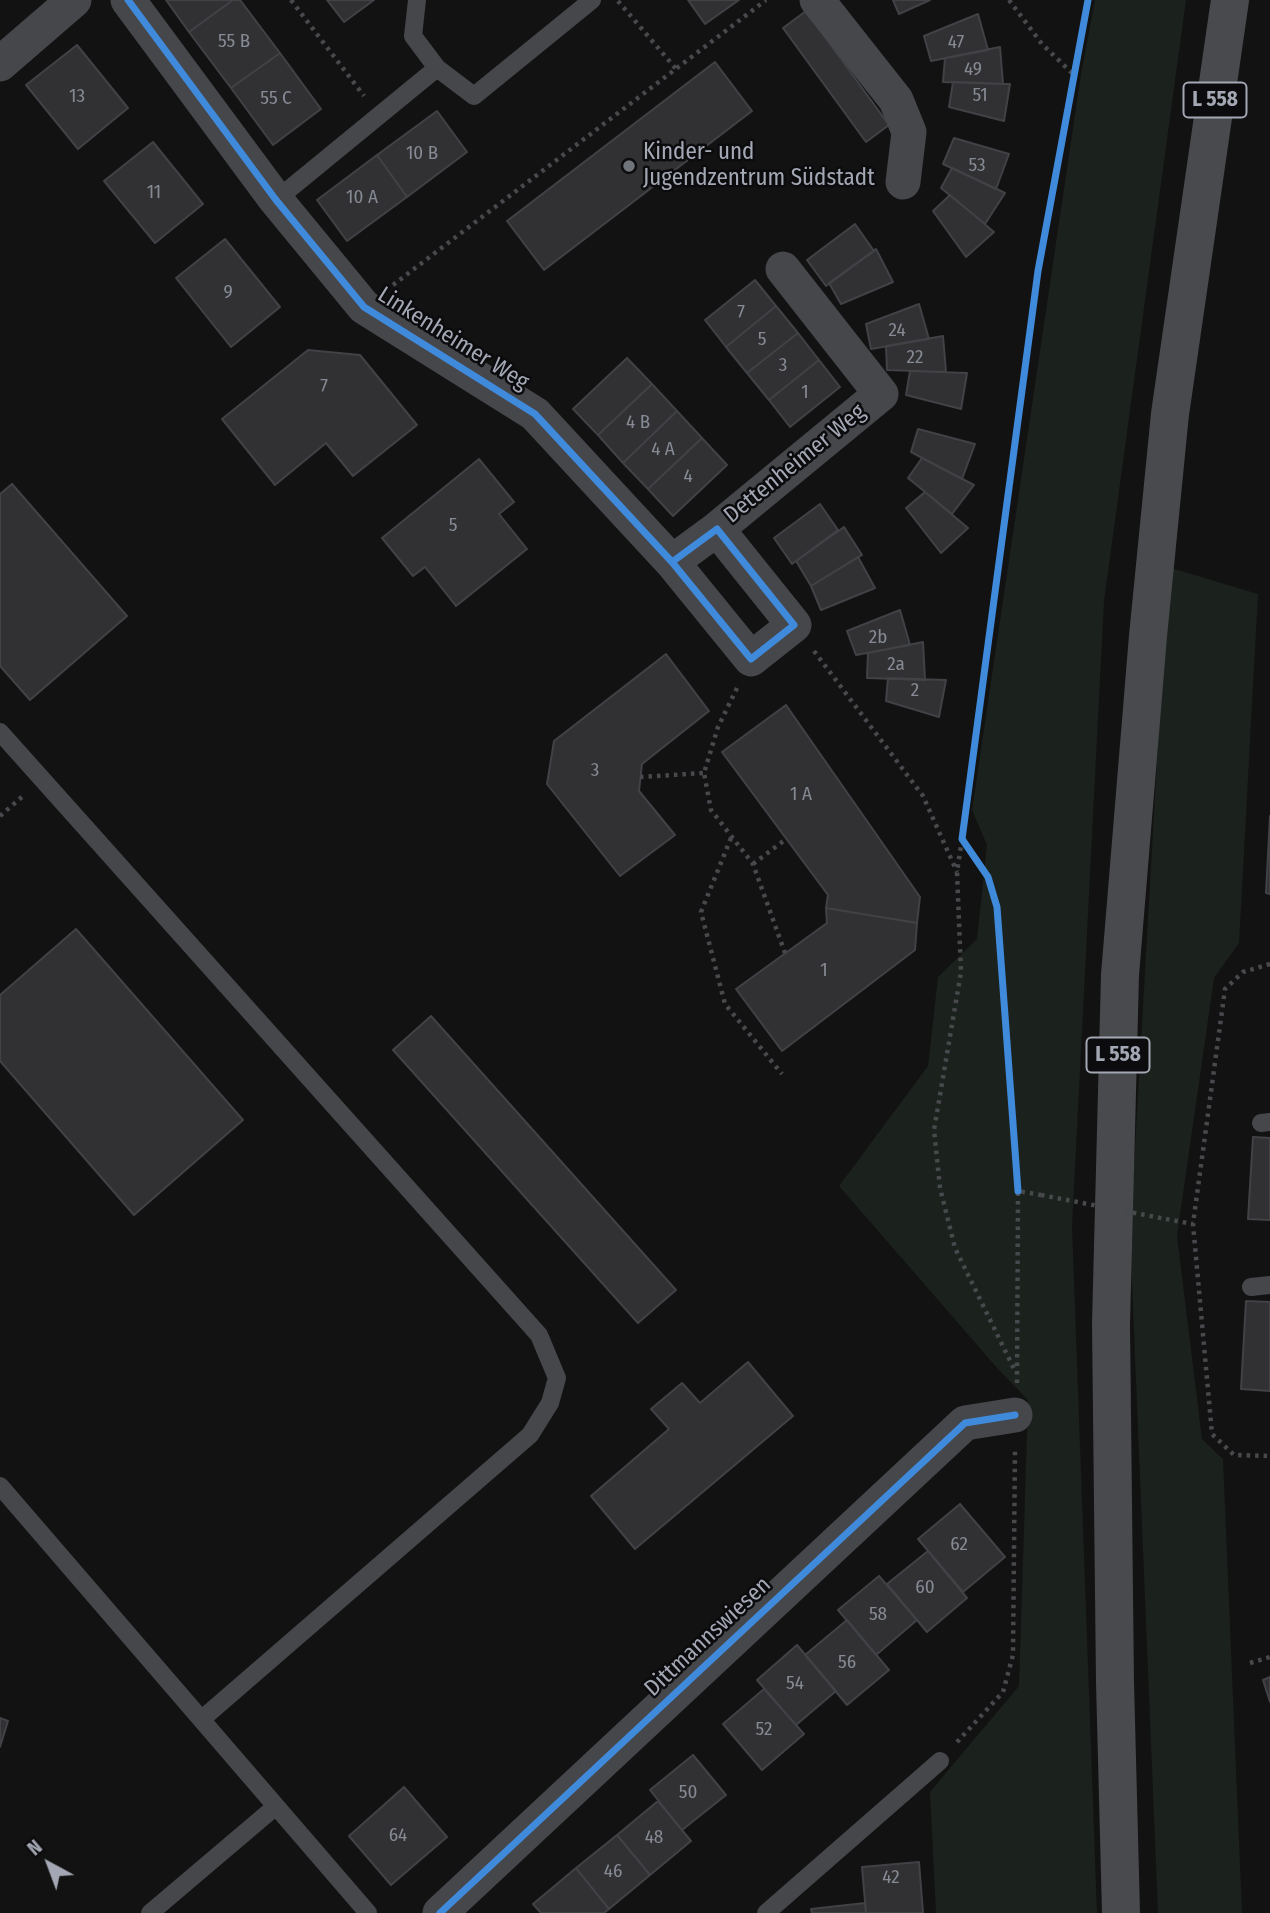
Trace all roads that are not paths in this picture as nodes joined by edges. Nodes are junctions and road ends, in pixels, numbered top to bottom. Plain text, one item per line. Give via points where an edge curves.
1 (74, 0) edge
2 (128, 0) edge
3 (417, 0) edge
4 (592, 0) edge
5 (817, 0) edge
6 (1230, 0) edge
7 (0, 64) edge
8 (437, 68) junction
9 (903, 182) dead end
10 (276, 200) junction
11 (783, 269) dead end
12 (717, 528) junction
13 (672, 562) junction
14 (0, 732) edge
15 (1270, 1284) edge
16 (1251, 1287) dead end
17 (1015, 1415) road end
18 (0, 1486) edge
19 (202, 1719) junction
20 (940, 1761) road end
21 (275, 1807) junction
22 (150, 1913) edge
23 (368, 1913) edge
24 (440, 1913) edge
25 (766, 1913) edge
26 (1121, 1913) edge

1 - 7 street
2 - 10 street, Linkenheimer Weg
3 - 8 lane via 413,36
4 - 8 lane via 474,96
5 - 9 street via 896,100 909,132
6 - 26 main road, L 558 via 1170,414 1120,975 1111,1324
8 - 10 lane
10 - 13 street, Linkenheimer Weg via 364,307 535,414
11 - 12 street, Dettenheimer Weg via 881,394
12 - 13 street
12 - 13 street, Linkenheimer Weg via 794,625 751,659
14 - 19 lane via 539,1335 557,1378 550,1403 530,1435
15 - 16 lane
17 - 24 street, Dittmannswiesen via 965,1423
18 - 19 lane
19 - 21 lane
20 - 25 lane
21 - 22 lane
21 - 23 lane

